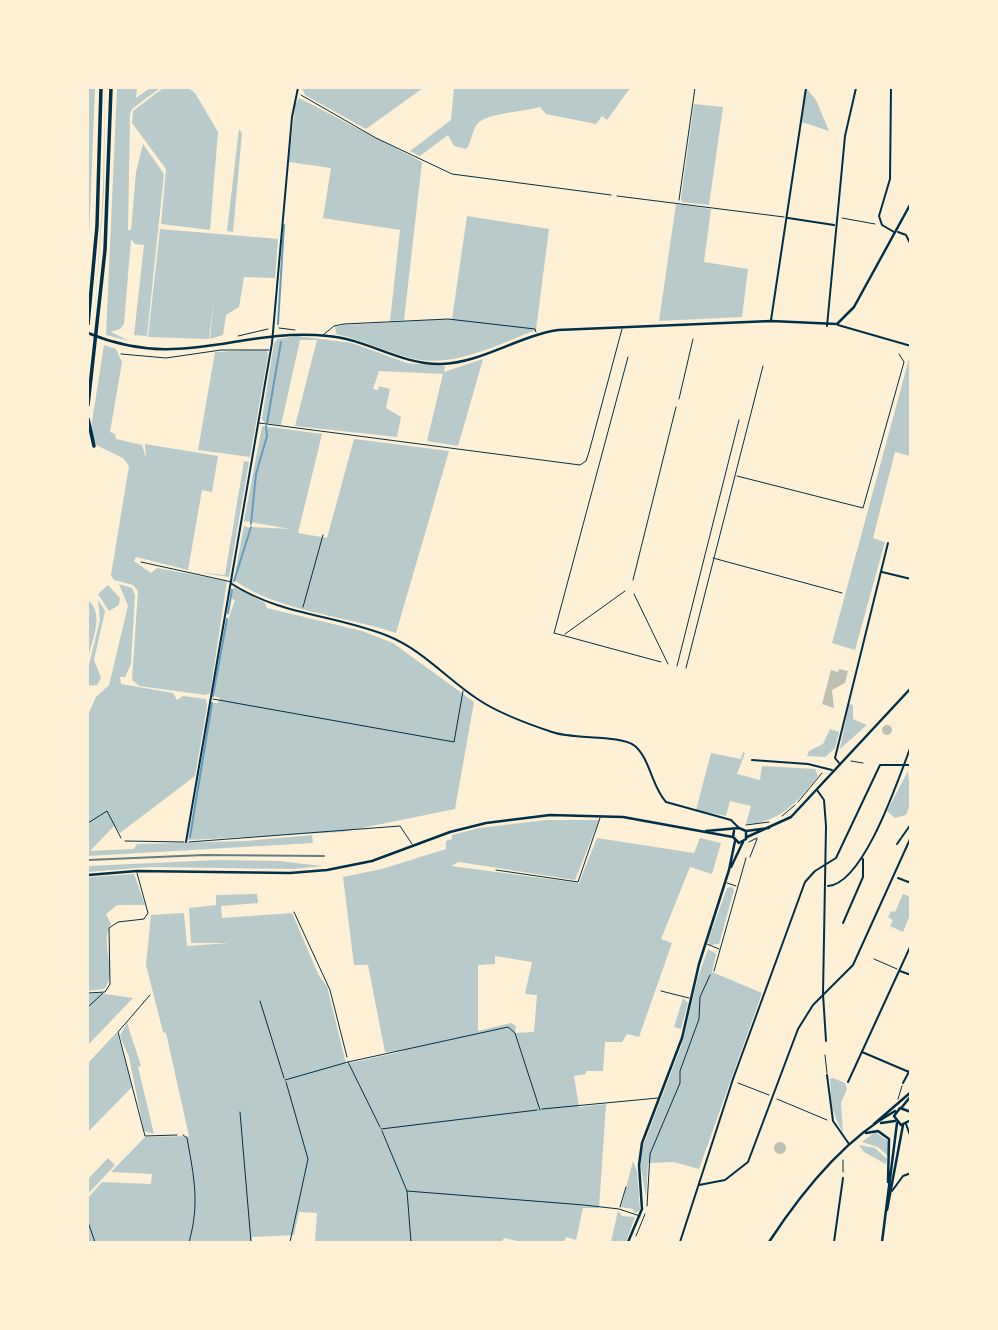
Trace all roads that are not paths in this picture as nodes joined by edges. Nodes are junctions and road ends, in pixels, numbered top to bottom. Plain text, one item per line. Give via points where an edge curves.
1 (101, 88) edge
2 (111, 88) edge
3 (298, 88) edge
4 (806, 88) edge
5 (856, 88) edge
6 (891, 88) edge
7 (617, 196) road end
8 (911, 202) edge
9 (787, 218) junction
10 (836, 225) junction
11 (895, 232) junction
12 (906, 235) junction
13 (911, 235) edge
14 (911, 245) edge
15 (771, 321) junction
16 (88, 324) edge
17 (837, 324) junction
18 (622, 326) junction
19 (827, 326) junction
20 (88, 334) edge
21 (536, 334) junction
22 (323, 335) junction
23 (272, 336) junction
24 (911, 346) edge
25 (271, 351) junction
26 (121, 354) dead end
27 (88, 405) edge
28 (88, 419) edge
29 (258, 423) junction
30 (94, 446) dead end
31 (888, 543) dead end
32 (141, 562) dead end
33 (882, 572) junction
34 (911, 579) edge
35 (232, 582) junction
36 (911, 688) edge
37 (464, 689) junction
38 (211, 698) junction
39 (911, 746) edge
40 (752, 760) dead end
41 (839, 763) junction
42 (903, 765) junction
43 (911, 765) edge
44 (832, 770) junction
45 (816, 790) junction
46 (600, 816) junction
47 (911, 824) edge
48 (740, 828) junction
49 (769, 828) junction
50 (702, 831) junction
51 (734, 831) junction
52 (746, 831) junction
53 (747, 837) junction
54 (911, 837) edge
55 (734, 839) junction
56 (125, 841) road end
57 (186, 842) junction
58 (743, 842) junction
59 (897, 844) dead end
60 (413, 845) junction
61 (746, 858) road end
62 (863, 858) junction
63 (827, 865) junction
64 (496, 870) dead end
65 (729, 870) junction
66 (137, 871) junction
67 (88, 875) edge
68 (898, 878) dead end
69 (725, 882) junction
70 (911, 883) edge
71 (738, 886) junction
72 (827, 886) junction
73 (843, 923) dead end
74 (705, 944) junction
75 (911, 945) edge
76 (720, 950) junction
77 (874, 959) dead end
78 (899, 970) junction
79 (713, 972) road end
80 (911, 975) edge
81 (661, 990) dead end
82 (105, 992) junction
83 (88, 993) edge
84 (823, 994) junction
85 (691, 999) junction
86 (260, 1002) dead end
87 (88, 1007) edge
88 (826, 1041) dead end
89 (862, 1052) junction
90 (825, 1055) dead end
91 (348, 1062) junction
92 (910, 1070) edge
93 (827, 1075) joint
94 (285, 1080) junction
95 (848, 1082) dead end
96 (903, 1084) joint
97 (911, 1094) edge
98 (658, 1098) junction
99 (899, 1101) junction
100 (890, 1109) junction
101 (898, 1109) junction
102 (540, 1110) junction
103 (911, 1112) edge
104 (911, 1120) edge
105 (896, 1122) junction
106 (878, 1124) junction
107 (905, 1125) junction
108 (871, 1128) junction
109 (381, 1129) junction
110 (866, 1133) junction
111 (183, 1135) road end
112 (911, 1138) edge
113 (850, 1145) junction
114 (911, 1173) edge
115 (843, 1178) road end
116 (698, 1185) junction
117 (626, 1187) dead end
118 (407, 1191) junction
119 (889, 1194) junction
120 (619, 1209) junction
121 (640, 1216) junction
122 (189, 1242) edge
123 (290, 1242) edge
124 (411, 1242) edge
125 (630, 1242) edge
126 (680, 1242) edge
127 (769, 1242) edge
128 (834, 1242) edge
129 (882, 1242) edge

1 - 16 highway via 99,190
2 - 27 highway via 107,222
3 - 23 street
4 - 9 street
5 - 10 street via 847,121
6 - 11 street via 890,179 879,212 881,223
7 - 9 lane
8 - 11 main road
9 - 10 street
9 - 15 street
10 - 19 street
11 - 12 street
11 - 17 main road via 850,313
12 - 13 street
12 - 14 street
15 - 18 main road
15 - 19 main road
17 - 19 main road
17 - 24 street
18 - 21 main road
18 - 29 lane via 589,452 580,465
20 - 23 main road via 128,347 171,351
21 - 22 lane via 535,329 447,319 344,324
21 - 22 main road via 441,364
22 - 23 main road
23 - 25 street
25 - 26 lane via 233,349 166,358
25 - 29 street
28 - 30 highway
29 - 35 street
31 - 33 street
32 - 35 lane
33 - 34 street
33 - 41 street via 835,758
35 - 37 street via 257,599 387,636 415,650
35 - 38 street
36 - 41 main road
37 - 38 lane via 454,741
37 - 48 street via 486,704 556,734 633,745 666,802 731,820
38 - 57 street
39 - 42 street
40 - 44 street
41 - 44 main road
42 - 43 street
42 - 62 street
42 - 63 street via 880,765 839,853
44 - 45 main road
45 - 49 main road via 791,817
45 - 63 street via 825,803
46 - 50 main road
46 - 60 main road via 550,815 486,823
46 - 64 lane via 578,882
47 - 59 street
48 - 51 main road
48 - 52 main road
49 - 52 main road
49 - 53 main road
50 - 51 main road
50 - 55 main road
51 - 55 main road
52 - 53 main road
53 - 58 main road
54 - 84 street via 853,965
55 - 58 main road
55 - 65 main road
56 - 57 lane
57 - 60 lane via 400,825
58 - 65 main road
60 - 66 main road via 372,861 307,872
61 - 71 lane
62 - 72 street via 846,879
62 - 73 street via 863,877
63 - 72 street
63 - 116 street via 812,873 802,888
65 - 69 main road
66 - 67 main road
66 - 82 lane via 148,914 109,928 111,977
68 - 70 street
69 - 71 lane
69 - 74 main road
71 - 76 lane
72 - 84 street
74 - 76 lane
74 - 85 main road
75 - 78 street
76 - 79 lane
77 - 78 lane
78 - 80 street
78 - 89 street
81 - 85 lane
82 - 83 lane
82 - 87 lane
84 - 88 street
84 - 116 street via 793,1038 748,1162 725,1180
85 - 98 main road via 680,1045
86 - 94 lane
89 - 92 street
89 - 95 street
90 - 93 lane
91 - 94 lane
91 - 102 lane via 510,1027
91 - 109 lane
92 - 96 street
93 - 113 street via 833,1121
94 - 123 lane via 308,1159
96 - 99 lane
97 - 99 main road
97 - 101 main road
98 - 102 lane
98 - 121 main road via 639,1155
99 - 100 main road
100 - 101 main road
100 - 108 main road
101 - 103 main road
101 - 105 main road
101 - 106 main road
102 - 109 lane
104 - 107 main road
105 - 106 main road
105 - 107 main road
105 - 119 main road
106 - 108 main road
107 - 112 street
107 - 119 main road
108 - 110 main road
109 - 118 lane
110 - 113 main road
110 - 119 main road via 882,1133 890,1142
111 - 122 lane via 196,1203
113 - 127 main road via 806,1192
114 - 119 street via 903,1175
115 - 128 street
116 - 126 street
117 - 120 lane
118 - 120 lane
118 - 124 lane
119 - 129 main road
120 - 121 lane
121 - 125 main road

